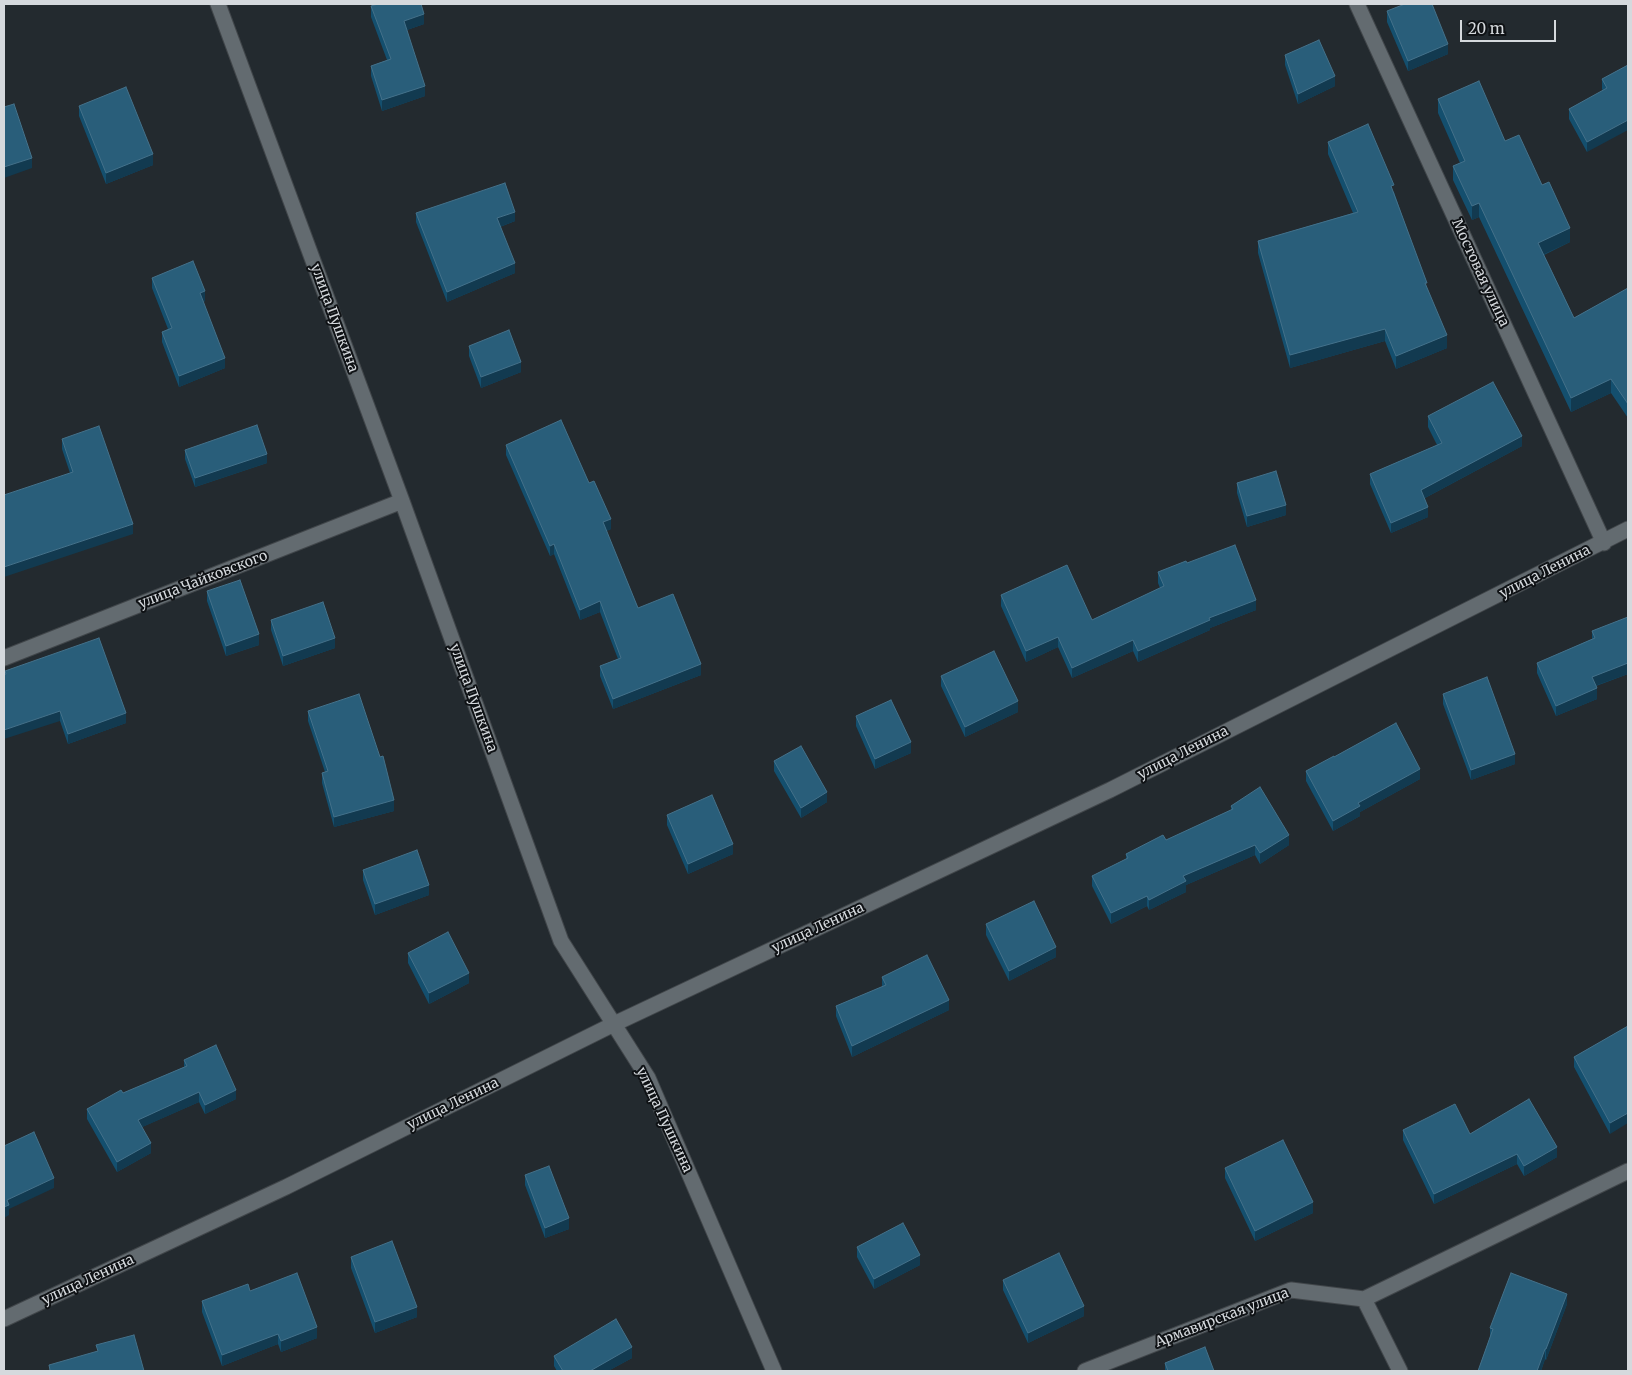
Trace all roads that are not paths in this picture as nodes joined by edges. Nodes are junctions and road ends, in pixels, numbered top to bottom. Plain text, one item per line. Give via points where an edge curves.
1 (218, 4) edge
2 (1357, 4) edge
3 (402, 501) junction
4 (1628, 529) edge
5 (1604, 542) junction
6 (4, 658) edge
7 (614, 1024) junction
8 (1628, 1171) edge
9 (1364, 1299) junction
10 (4, 1319) edge
11 (774, 1371) edge
12 (1085, 1371) edge
13 (1400, 1371) edge

1 - 3 street, улица Пушкина
2 - 5 street, Мостовая улица
3 - 6 street, улица Чайковского
3 - 7 street, улица Пушкина via 561,941
4 - 5 street, улица Ленина
5 - 7 street, улица Ленина via 1110,790
7 - 10 street, улица Ленина via 286,1187
7 - 11 street, улица Пушкина via 648,1078
8 - 9 street
9 - 12 street, Армавирская улица via 1291,1290
9 - 13 street

